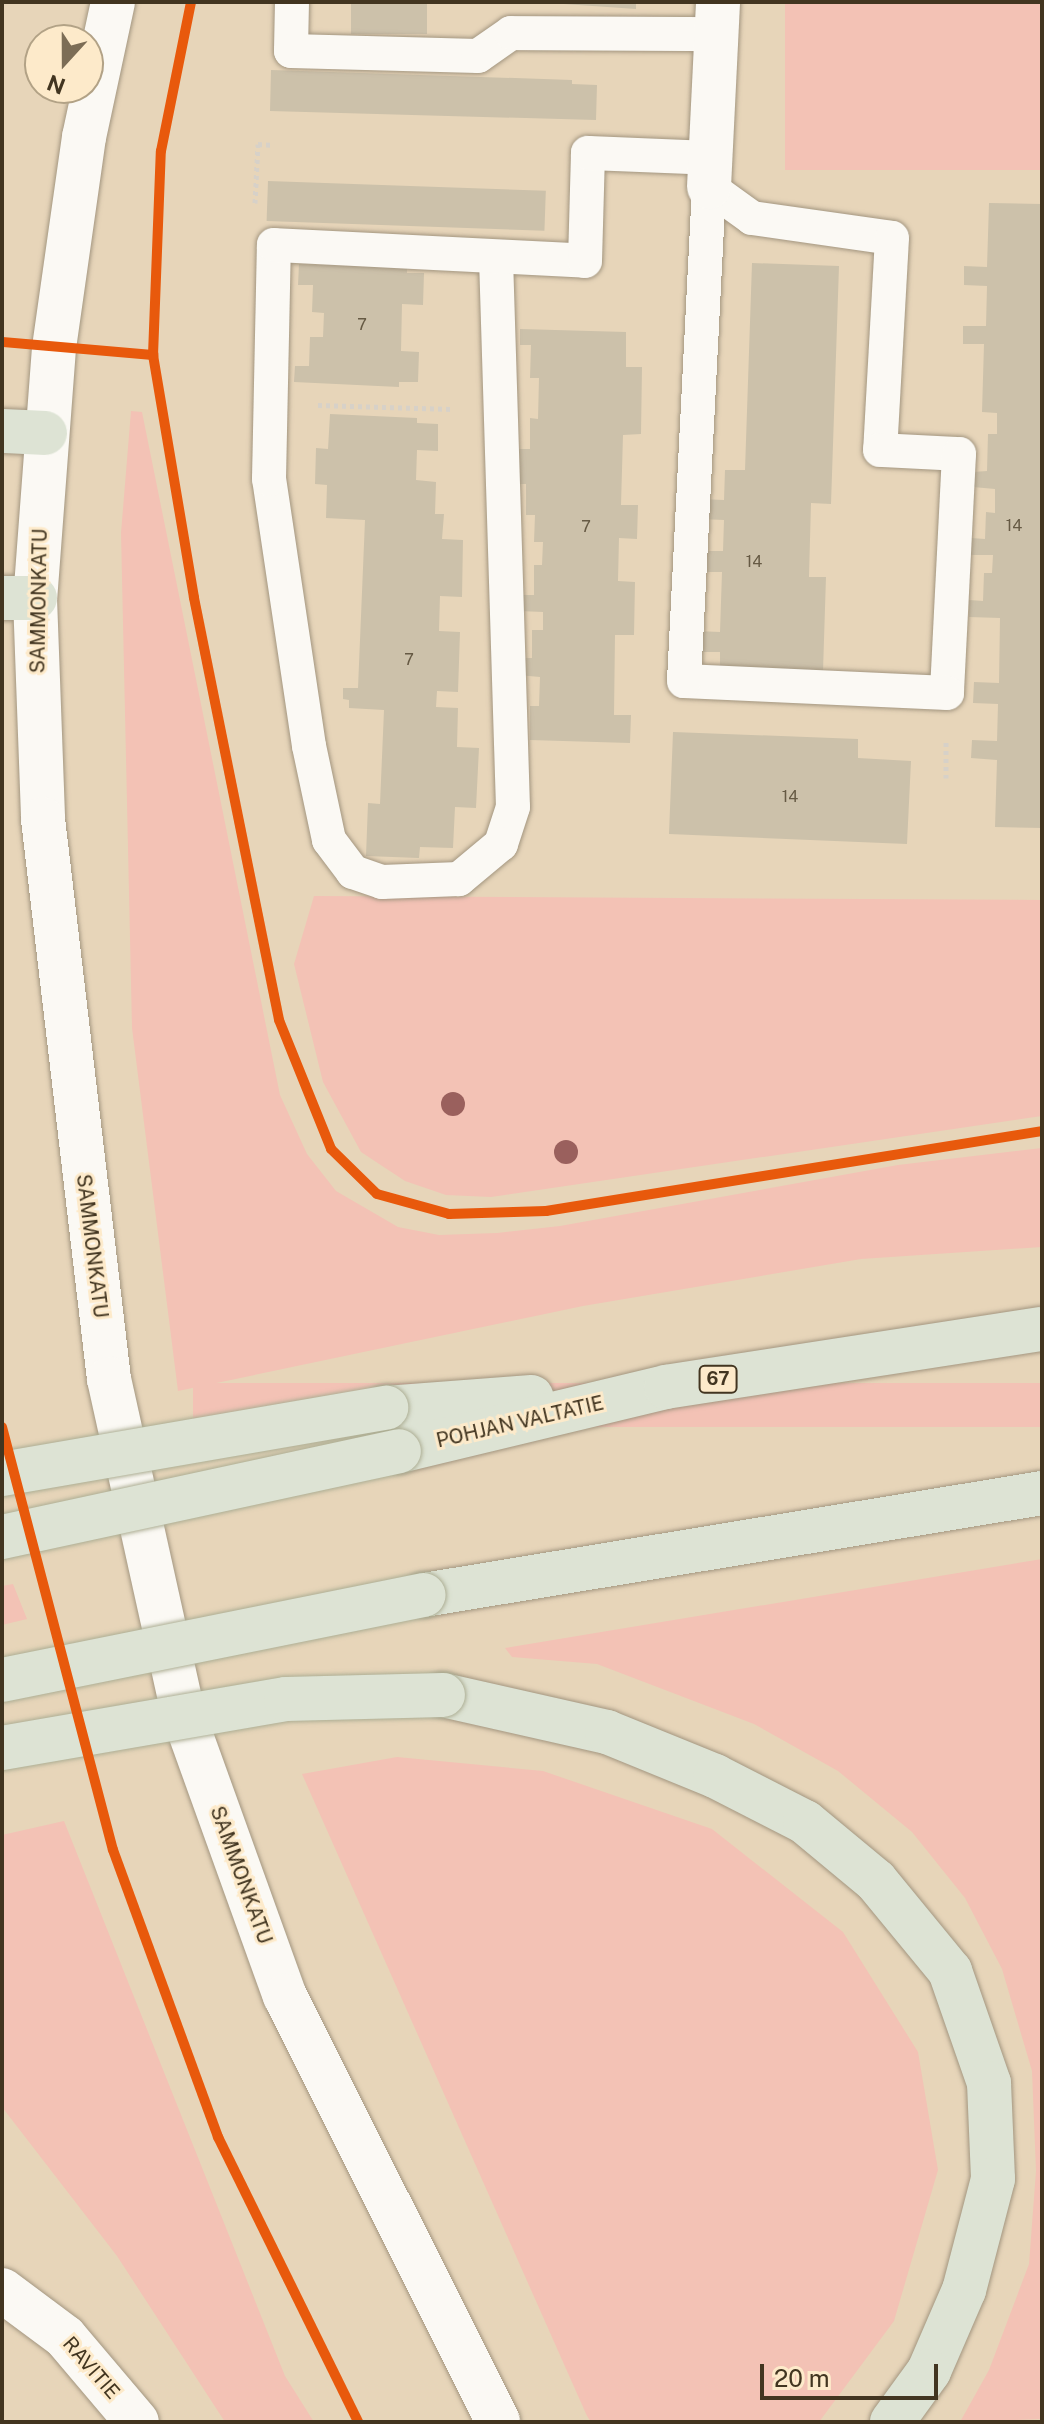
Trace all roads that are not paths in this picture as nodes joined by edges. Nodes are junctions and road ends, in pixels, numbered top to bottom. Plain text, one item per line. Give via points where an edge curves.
1 (113, 2) edge
2 (292, 2) edge
3 (718, 18) edge
4 (710, 172) junction
5 (496, 258) junction
6 (2, 431) edge
7 (45, 433) junction
8 (18, 598) edge
9 (1042, 1329) edge
10 (666, 1387) junction
11 (2, 1474) edge
12 (1042, 1493) edge
13 (2, 1537) edge
14 (2, 1680) edge
15 (2, 1748) edge
16 (2, 2290) edge
17 (137, 2422) edge
18 (498, 2422) edge
19 (892, 2422) edge

1 - 7 main road, SAMMONKATU via 84,137
2 - 3 lane via 291,51 478,56 511,33
3 - 4 main road
4 - 4 lane via 684,681 947,693 959,454 880,450 892,238 752,218
4 - 5 lane via 588,153 585,261
5 - 5 lane via 513,807 501,844 459,879 382,882 353,872 329,840 309,746 269,479 274,245
6 - 7 highway
7 - 8 main road, SAMMONKATU
8 - 18 main road, SAMMONKATU via 109,1379 184,1716 285,1996
9 - 10 highway, POHJAN VALTATIE / 67
10 - 11 highway, bridge via 386,1408
10 - 13 highway, POHJAN VALTATIE / 67, bridge
12 - 14 highway, bridge via 424,1595
15 - 19 highway, bridge via 286,1699 443,1695 607,1732 715,1776 805,1822 876,1881 950,1971 989,2083 993,2179 964,2290 929,2371
16 - 17 main road, RAVITIE via 65,2337

